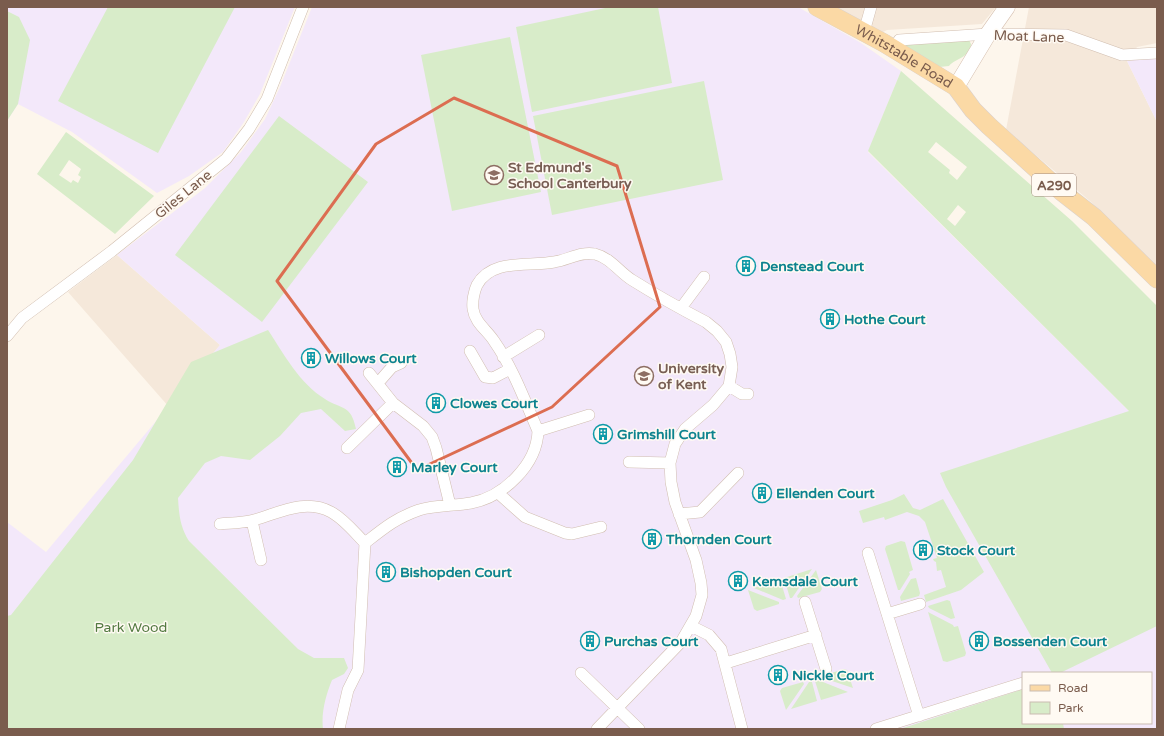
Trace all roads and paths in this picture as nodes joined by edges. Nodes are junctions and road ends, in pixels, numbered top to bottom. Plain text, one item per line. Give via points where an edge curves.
1 (303, 7) edge
2 (817, 7) edge
3 (871, 7) edge
4 (1007, 7) edge
5 (864, 32) junction
6 (988, 34) junction
7 (899, 40) dead end
8 (1157, 53) edge
9 (956, 87) junction
10 (704, 277) dead end
11 (1157, 279) edge
12 (681, 308) junction
13 (539, 335) dead end
14 (7, 336) edge
15 (470, 351) dead end
16 (503, 356) junction
17 (401, 363) dead end
18 (510, 369) junction
19 (369, 373) dead end
20 (378, 384) junction
21 (729, 386) junction
22 (748, 394) dead end
23 (393, 404) junction
24 (589, 416) dead end
25 (538, 431) junction
26 (347, 448) dead end
27 (629, 462) dead end
28 (670, 463) junction
29 (738, 473) dead end
30 (498, 493) junction
31 (450, 505) junction
32 (679, 514) junction
33 (252, 521) junction
34 (220, 524) dead end
35 (601, 527) dead end
36 (365, 543) junction
37 (868, 553) dead end
38 (261, 560) dead end
39 (806, 602) dead end
40 (920, 604) dead end
41 (887, 614) junction
42 (691, 626) junction
43 (816, 635) junction
44 (726, 663) junction
45 (826, 669) dead end
46 (581, 672) dead end
47 (1022, 683) edge
48 (617, 708) junction
49 (918, 716) junction
50 (339, 729) edge
51 (597, 729) edge
52 (639, 729) edge
53 (742, 729) edge
54 (876, 729) edge

1 - 14 street, Giles Lane via 267,99 246,134 226,159 112,251 22,318
2 - 5 main road, Whitstable Road / A290
3 - 5 street
4 - 6 street
5 - 9 main road, Whitstable Road / A290
6 - 7 street, Moat Lane
6 - 8 street, Moat Lane via 1066,36 1122,55
6 - 9 street
9 - 11 main road, Whitstable Road / A290 via 989,126 1062,192 1094,217
10 - 12 street
12 - 16 street via 630,280 609,260 596,254 584,253 554,262 491,270 482,276 475,290 473,308 477,321 494,340
12 - 21 street via 706,322 726,342 732,367
13 - 16 street
15 - 18 street via 485,377 493,378
16 - 18 street
17 - 20 street via 392,368
18 - 25 street
19 - 20 street
20 - 23 street
21 - 22 street via 742,394
21 - 28 street via 713,405 685,429 675,444
23 - 26 street
23 - 31 street via 423,426 432,437
24 - 25 street
25 - 30 street via 538,441 528,464
27 - 28 street
28 - 32 street via 671,482
29 - 32 street via 700,512
30 - 31 street via 471,503
30 - 35 street via 525,517 573,538
31 - 36 street via 421,510 396,519
32 - 42 street via 696,560 701,583 702,595
33 - 34 street
33 - 36 street via 288,509 316,507 331,512
33 - 38 street
36 - 50 street via 358,670 348,690
37 - 41 street
39 - 43 street
40 - 41 street
41 - 49 street
42 - 44 street via 718,643
42 - 48 street via 681,642
43 - 44 street
43 - 45 street
44 - 53 street
46 - 48 street
47 - 49 street
48 - 51 street
48 - 52 street
49 - 54 street

